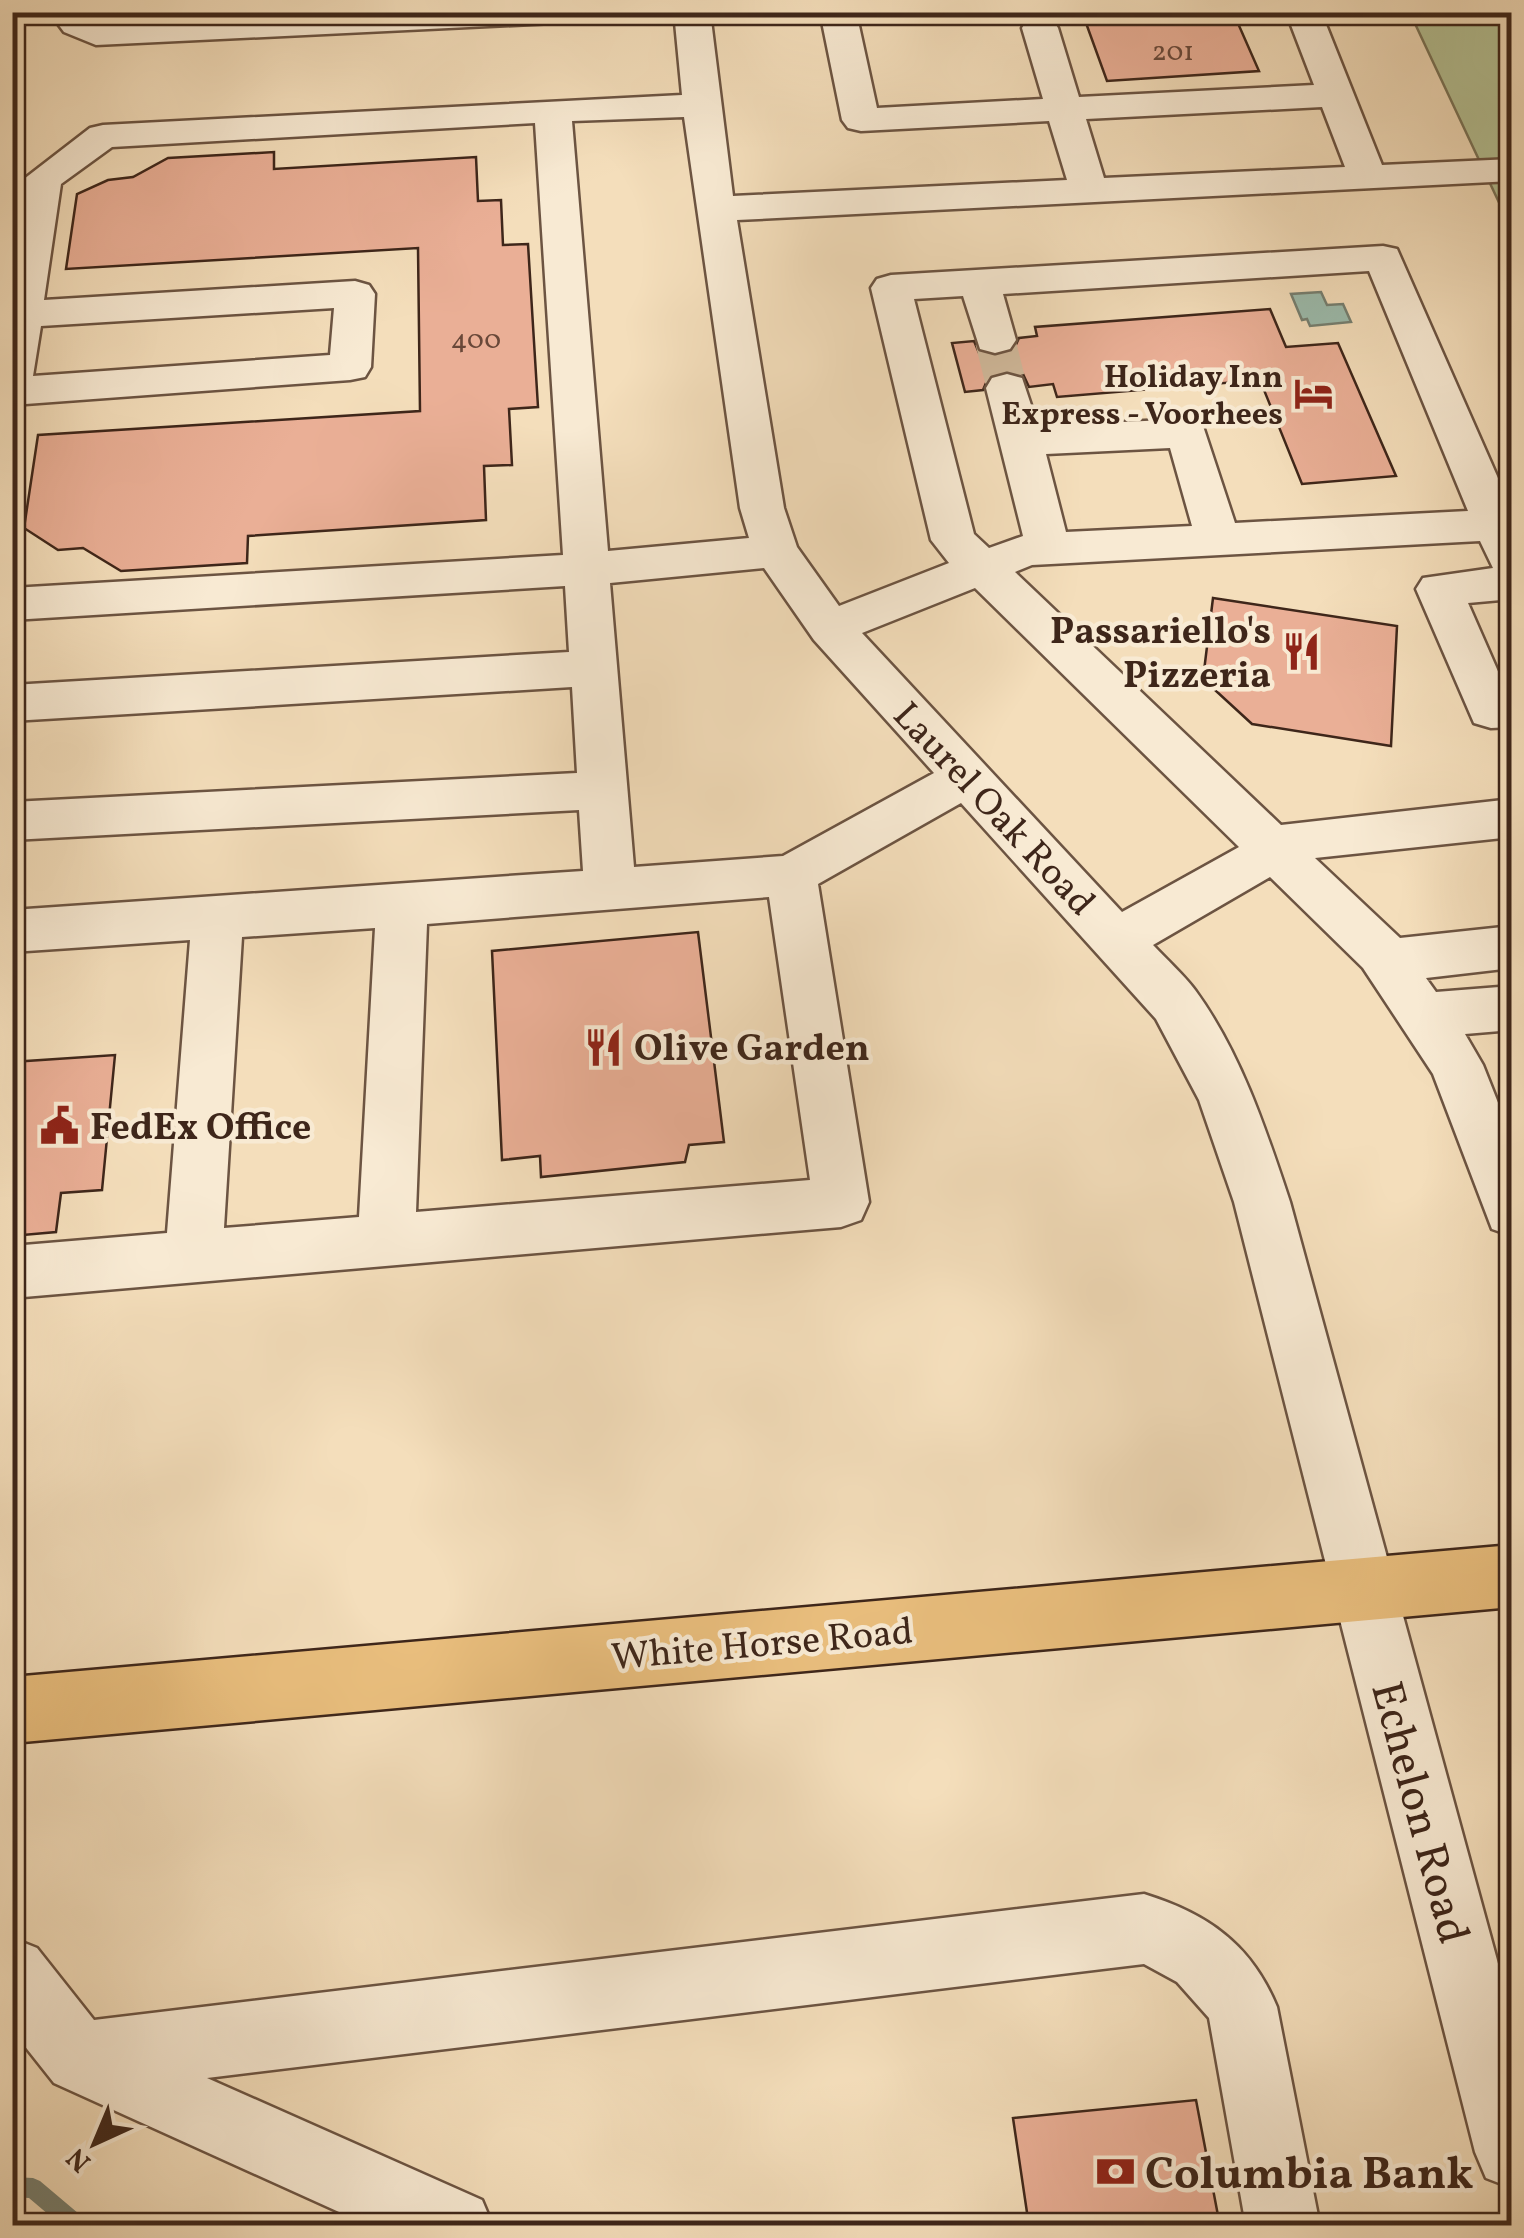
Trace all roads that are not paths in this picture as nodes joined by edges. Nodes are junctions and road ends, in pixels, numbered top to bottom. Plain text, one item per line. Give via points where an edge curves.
1 (66, 12) edge
2 (554, 12) edge
3 (692, 12) edge
4 (838, 12) edge
5 (1303, 12) edge
6 (337, 18) edge
7 (1040, 28) dead end
8 (1335, 95) junction
9 (701, 105) junction
10 (1064, 109) junction
11 (553, 111) junction
12 (1512, 170) edge
13 (1368, 177) junction
14 (1089, 191) junction
15 (715, 209) junction
16 (980, 283) junction
17 (22, 314) junction
18 (995, 340) tunnel mouth
19 (12, 379) edge
20 (1007, 388) tunnel mouth
21 (12, 391) edge
22 (1021, 441) junction
23 (1218, 540) junction
24 (1504, 544) edge
25 (1048, 548) junction
26 (776, 551) junction
27 (980, 567) junction
28 (587, 569) junction
29 (1512, 583) edge
30 (12, 604) edge
31 (830, 628) junction
32 (594, 668) junction
33 (12, 704) edge
34 (1512, 708) edge
35 (966, 778) junction
36 (603, 790) junction
37 (1512, 818) edge
38 (12, 822) edge
39 (1275, 851) junction
40 (791, 875) junction
41 (610, 890) junction
42 (402, 906) junction
43 (217, 918) junction
44 (12, 931) edge
45 (1117, 940) junction
46 (1512, 947) edge
47 (1387, 961) junction
48 (1512, 1008) edge
49 (1422, 1015) junction
50 (1512, 1211) edge
51 (386, 1241) junction
52 (194, 1257) junction
53 (12, 1272) edge
54 (1512, 1576) edge
55 (1362, 1589) junction
56 (12, 1710) edge
57 (12, 1974) edge
58 (80, 2058) junction
59 (1512, 2152) edge
60 (456, 2226) edge
61 (1282, 2226) edge

1 - 6 street via 96,34
2 - 6 street
3 - 9 street, Laurel Oak Road
4 - 10 street via 861,120
5 - 8 street
7 - 10 street
8 - 10 street
8 - 13 street
9 - 11 street
9 - 15 street, Laurel Oak Road
10 - 14 street
11 - 17 street via 103,136 43,180
11 - 28 street
12 - 13 street
13 - 14 street
14 - 15 street
15 - 26 street, Laurel Oak Road via 762,508
16 - 18 street
16 - 24 street via 1383,258
16 - 27 street via 891,288 953,540
17 - 19 street
17 - 21 street via 355,294 350,367
20 - 22 street
22 - 23 street via 1188,433
22 - 25 street
23 - 24 street
23 - 25 street
25 - 27 street
26 - 28 street
26 - 31 street, Laurel Oak Road
27 - 31 street
27 - 39 street
28 - 30 street
28 - 32 street
29 - 34 street via 1440,589 1490,710
31 - 35 street, Laurel Oak Road
32 - 33 street
32 - 36 street
35 - 40 street
35 - 45 street, Laurel Oak Road
36 - 38 street
36 - 41 street
37 - 39 street via 1292,841
39 - 45 street
39 - 47 street
40 - 41 street
40 - 51 street via 841,1202
41 - 42 street
42 - 43 street
42 - 51 street
43 - 44 street
43 - 52 street
45 - 55 street, Laurel Oak Road via 1175,1004 1234,1113
46 - 47 street
47 - 49 street
48 - 49 street
49 - 50 street via 1456,1065
51 - 52 street
52 - 53 street
54 - 55 main road, White Horse Road
55 - 56 main road, White Horse Road
55 - 59 street, Echelon Road
57 - 58 street
58 - 60 street
58 - 61 street via 1144,1928 1202,1954 1242,2008

